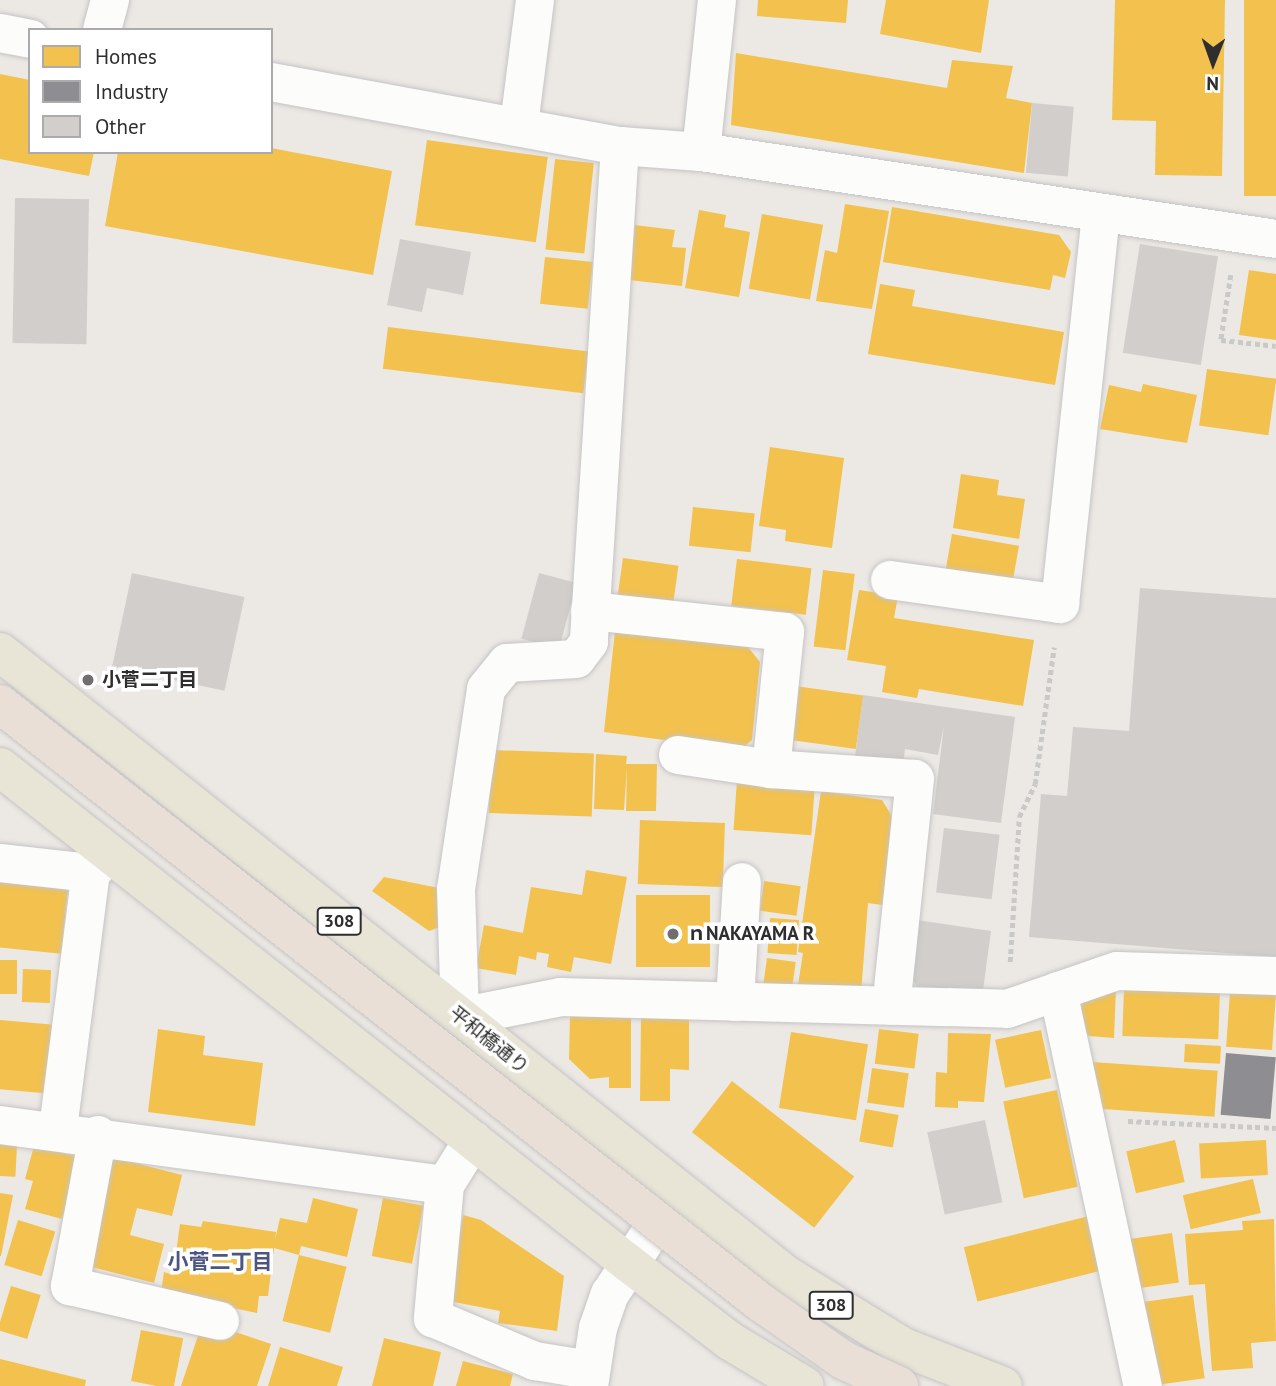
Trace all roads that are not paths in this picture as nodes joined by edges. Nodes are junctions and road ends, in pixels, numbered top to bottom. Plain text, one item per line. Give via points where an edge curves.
1 (110, 0) edge
2 (535, 0) edge
3 (717, 0) edge
4 (103, 28) edge
5 (0, 33) edge
6 (28, 39) edge
7 (273, 82) edge
8 (519, 125) junction
9 (620, 146) junction
10 (701, 152) junction
11 (1101, 213) junction
12 (1276, 239) edge
13 (890, 580) dead end
14 (590, 611) junction
15 (0, 652) edge
16 (0, 704) edge
17 (678, 755) dead end
18 (0, 767) edge
19 (771, 769) junction
20 (0, 863) edge
21 (100, 863) junction
22 (742, 882) dead end
23 (1276, 976) edge
24 (1058, 991) junction
25 (735, 1002) junction
26 (891, 1006) junction
27 (460, 1017) junction
28 (0, 1125) edge
29 (58, 1129) junction
30 (98, 1135) junction
31 (473, 1140) junction
32 (445, 1185) junction
33 (678, 1191) junction
34 (627, 1262) junction
35 (220, 1321) dead end
36 (590, 1378) edge
37 (805, 1386) edge
38 (899, 1386) edge
39 (1003, 1386) edge
40 (1143, 1386) edge

1 - 4 street
2 - 8 street
3 - 10 street
5 - 6 street
7 - 8 street
8 - 9 street
9 - 10 street
9 - 14 street
10 - 11 street
11 - 12 street
11 - 13 street via 1060,604
14 - 19 street via 785,632
14 - 27 street via 589,642 576,659 508,663 486,689 456,889
15 - 27 main road, 平和橋通り / 308
16 - 38 highway, bridge via 760,1302 844,1360
17 - 19 street
18 - 21 main road
19 - 26 street via 915,779
20 - 21 street
21 - 29 street
21 - 31 main road
22 - 25 street
23 - 24 street via 1117,971
24 - 26 street via 1007,1009
24 - 40 street
25 - 26 street
25 - 27 street via 561,997
27 - 33 main road, 平和橋通り / 308
28 - 29 street
29 - 30 street
30 - 32 street
30 - 35 street via 70,1286
31 - 32 street
31 - 34 main road
32 - 36 street via 433,1318 535,1361
33 - 34 street
33 - 39 main road, 平和橋通り / 308 via 840,1311 904,1347
34 - 36 street via 597,1328
34 - 37 main road via 730,1341

